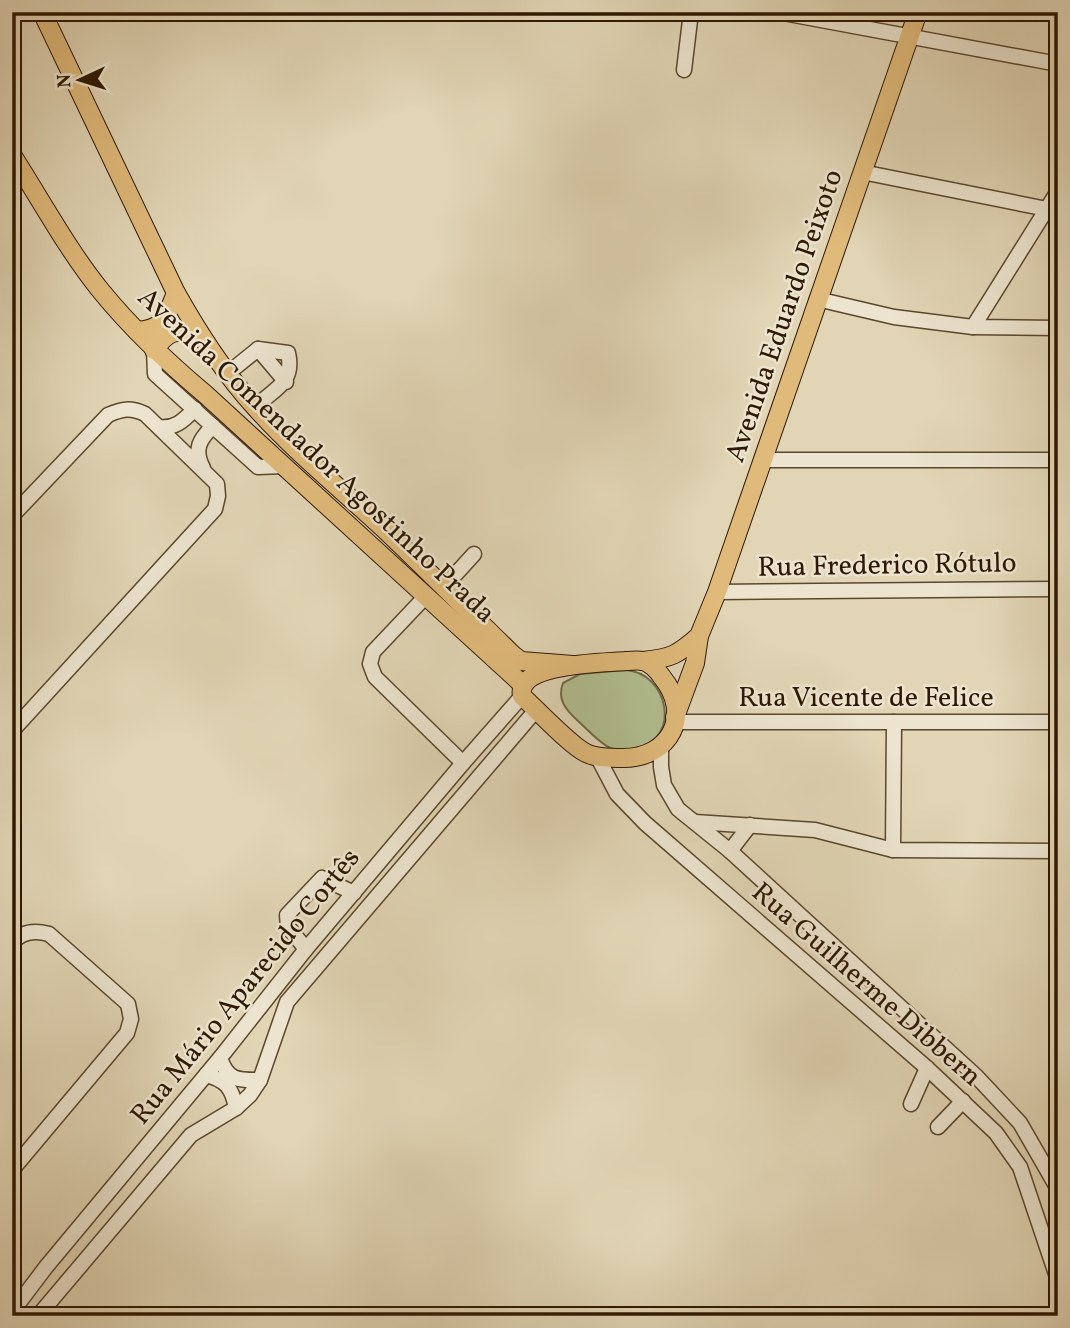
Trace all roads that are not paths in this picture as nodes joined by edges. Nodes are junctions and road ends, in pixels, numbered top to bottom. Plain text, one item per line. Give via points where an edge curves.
1 (42, 12) edge
2 (691, 12) edge
3 (778, 12) edge
4 (918, 12) edge
5 (910, 36) junction
6 (1058, 64) edge
7 (684, 70) dead end
8 (12, 155) edge
9 (862, 172) junction
10 (1058, 191) edge
11 (1047, 209) junction
12 (176, 293) junction
13 (817, 299) junction
14 (972, 327) junction
15 (1058, 328) edge
16 (138, 331) junction
17 (199, 333) junction
18 (258, 349) junction
19 (154, 350) junction
20 (230, 371) junction
21 (286, 382) junction
22 (258, 405) junction
23 (195, 410) junction
24 (213, 426) junction
25 (159, 427) junction
26 (763, 460) junction
27 (1058, 460) edge
28 (284, 466) junction
29 (204, 469) junction
30 (12, 516) edge
31 (474, 554) dead end
32 (444, 587) junction
33 (1058, 589) edge
34 (717, 592) junction
35 (427, 595) junction
36 (699, 636) junction
37 (643, 661) junction
38 (573, 665) junction
39 (522, 690) junction
40 (536, 710) junction
41 (675, 719) junction
42 (894, 722) junction
43 (1058, 722) edge
44 (12, 731) edge
45 (661, 748) junction
46 (597, 757) junction
47 (463, 762) junction
48 (695, 822) junction
49 (750, 825) junction
50 (893, 850) junction
51 (730, 851) junction
52 (1058, 851) edge
53 (354, 893) junction
54 (12, 943) edge
55 (306, 949) junction
56 (220, 1058) junction
57 (927, 1068) junction
58 (206, 1075) junction
59 (261, 1080) junction
60 (963, 1101) junction
61 (911, 1104) dead end
62 (236, 1108) junction
63 (938, 1127) dead end
64 (12, 1170) edge
65 (1058, 1189) edge
66 (1058, 1280) edge
67 (12, 1312) edge
68 (38, 1316) edge

1 - 12 main road, Avenida Comendador Agostinho Prada
2 - 7 street
3 - 5 street
4 - 5 main road, Avenida Eduardo Peixoto
5 - 6 street
5 - 9 main road, Avenida Eduardo Peixoto
8 - 16 main road, Avenida Comendador Agostinho Prada via 94,281
9 - 11 street
9 - 13 main road, Avenida Eduardo Peixoto
10 - 11 street
11 - 14 street
12 - 16 main road via 161,324
12 - 17 main road, Avenida Comendador Agostinho Prada
13 - 14 street via 894,317
13 - 26 main road, Avenida Eduardo Peixoto
14 - 15 street
16 - 19 main road, Avenida Comendador Agostinho Prada
17 - 19 main road via 170,333
17 - 20 main road, Avenida Comendador Agostinho Prada
18 - 20 street
18 - 21 street
18 - 21 street via 288,353 291,366
19 - 23 street via 155,374
19 - 28 main road, Avenida Comendador Agostinho Prada
20 - 22 main road, Avenida Comendador Agostinho Prada
21 - 22 street
22 - 32 main road, Avenida Comendador Agostinho Prada
23 - 24 street
23 - 25 street via 173,427
24 - 28 street via 258,467
24 - 29 street via 200,438 199,460
25 - 29 street
25 - 30 street via 134,409 108,415
26 - 27 street
26 - 34 main road, Avenida Eduardo Peixoto
28 - 35 main road, Avenida Comendador Agostinho Prada
29 - 44 street via 217,484 215,509
31 - 32 street
32 - 38 main road, Avenida Comendador Agostinho Prada via 521,661
33 - 34 street, Rua Frederico Rótulo
34 - 36 main road, Avenida Eduardo Peixoto
35 - 39 main road, Avenida Comendador Agostinho Prada
35 - 47 street via 373,652 370,664 375,677
36 - 37 main road via 668,658
36 - 41 main road, Avenida Eduardo Peixoto via 695,663
37 - 38 main road
37 - 41 main road via 667,683
38 - 39 main road via 527,678
39 - 40 main road, Avenida Comendador Agostinho Prada
39 - 47 street, Rua Mário Aparecido Cortês
40 - 46 main road, Avenida Comendador Agostinho Prada via 584,752
40 - 59 street, Rua Mário Aparecido Cortês via 287,1002
41 - 42 street, Rua Vicente de Felice
41 - 45 main road, Avenida Eduardo Peixoto
42 - 43 street, Rua Vicente de Felice
42 - 50 street
45 - 46 main road via 636,758
45 - 48 street, Rua Guilherme Dibbern via 664,785 678,809
46 - 57 street, Rua Guilherme Dibbern via 617,794 645,822
47 - 53 street, Rua Mário Aparecido Cortês
48 - 49 street
48 - 51 street, Rua Guilherme Dibbern
49 - 50 street via 816,830
49 - 51 street
50 - 52 street
51 - 65 street, Rua Guilherme Dibbern via 977,1077 1020,1123
53 - 55 street, Rua Mário Aparecido Cortês
53 - 55 street via 323,878 287,915 288,927
54 - 64 street via 27,932 49,934 128,1003 131,1018 127,1033
55 - 56 street, Rua Mário Aparecido Cortês
56 - 58 street, Rua Mário Aparecido Cortês
56 - 59 street via 233,1078
57 - 60 street, Rua Guilherme Dibbern
57 - 61 street
58 - 62 street via 226,1083
58 - 67 street, Rua Mário Aparecido Cortês
59 - 62 street, Rua Mário Aparecido Cortês
60 - 63 street
60 - 66 street, Rua Guilherme Dibbern via 996,1133 1020,1167
62 - 68 street, Rua Mário Aparecido Cortês via 191,1135

